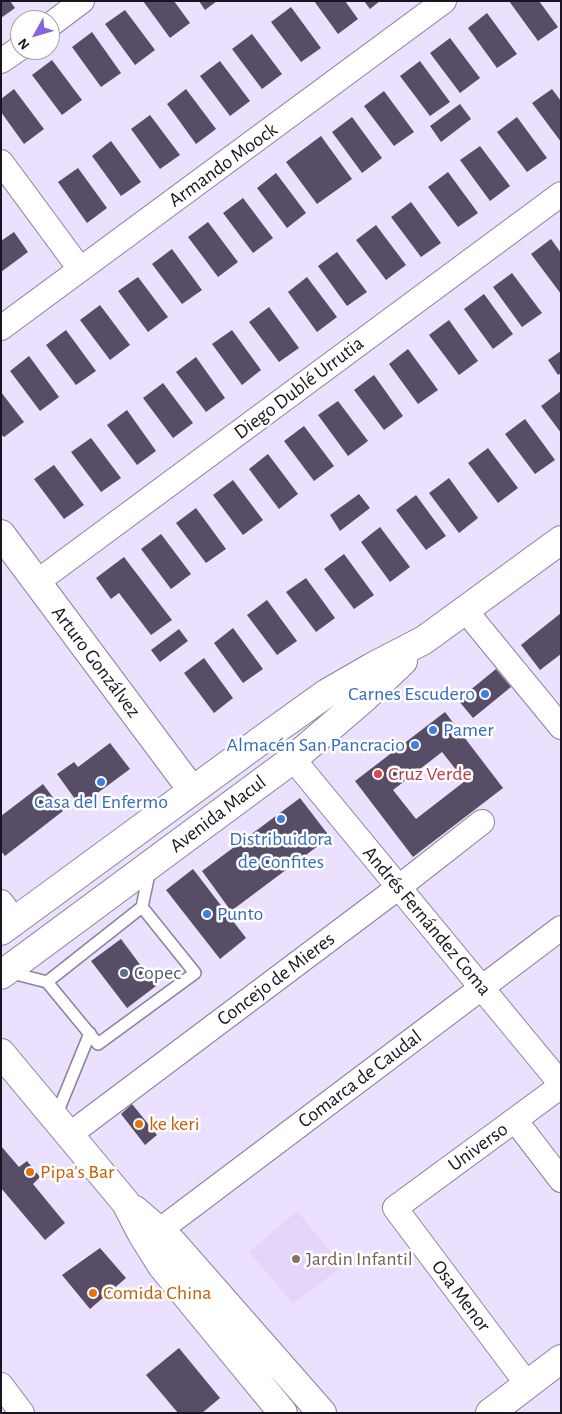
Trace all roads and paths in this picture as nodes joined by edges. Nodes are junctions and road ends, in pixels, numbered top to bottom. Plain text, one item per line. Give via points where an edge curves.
1 (82, 1) edge
2 (444, 1) edge
3 (60, 18) edge
4 (1, 162) edge
5 (561, 194) edge
6 (80, 269) junction
7 (1, 328) edge
8 (1, 534) edge
9 (561, 540) edge
10 (37, 582) junction
11 (465, 610) junction
12 (424, 640) junction
13 (561, 727) edge
14 (293, 759) junction
15 (192, 790) junction
16 (482, 822) dead end
17 (151, 864) junction
18 (399, 887) junction
19 (142, 907) junction
20 (6, 918) edge
21 (561, 928) edge
22 (4, 973) edge
23 (47, 982) junction
24 (482, 988) junction
25 (90, 1033) junction
26 (1, 1053) edge
27 (561, 1085) edge
28 (516, 1120) junction
29 (62, 1126) junction
30 (561, 1180) edge
31 (126, 1203) junction
32 (395, 1208) joint
33 (160, 1230) junction
34 (561, 1359) edge
35 (527, 1384) junction
36 (1, 1385) edge
37 (498, 1410) edge
38 (22, 1413) edge
39 (283, 1413) edge
40 (322, 1413) edge

1 - 3 street
2 - 6 street, Armando Moock
4 - 6 street
5 - 10 street, Diego Dublé Urrutia
6 - 7 street, Armando Moock
8 - 10 main road, Arturo Gonzálvez
9 - 11 main road, Avenida Macul
10 - 15 main road, Arturo Gonzálvez
11 - 12 main road, Avenida Macul
11 - 13 street
12 - 14 main road, Avenida Macul via 364,699
12 - 15 main road, Avenida Macul via 327,693
14 - 17 main road, Avenida Macul
14 - 18 street, Andrés Fernández Coma
15 - 20 main road, Avenida Macul
16 - 18 street, Concejo de Mieres
17 - 19 lane
17 - 22 main road, Avenida Macul
18 - 24 street, Andrés Fernández Coma
18 - 29 street, Concejo de Mieres
19 - 23 lane
19 - 25 lane via 195,973 98,1044
21 - 24 street, Comarca de Caudal
22 - 23 lane
23 - 25 lane
24 - 27 street, Andrés Fernández Coma
24 - 33 street, Comarca de Caudal
25 - 29 lane
26 - 29 main road
27 - 28 street, Universo
28 - 30 street
28 - 32 street, Universo
29 - 31 main road
31 - 33 main road
31 - 39 main road via 162,1266
32 - 35 street, Osa Menor
33 - 40 main road
34 - 35 main road
35 - 37 main road
36 - 38 street

